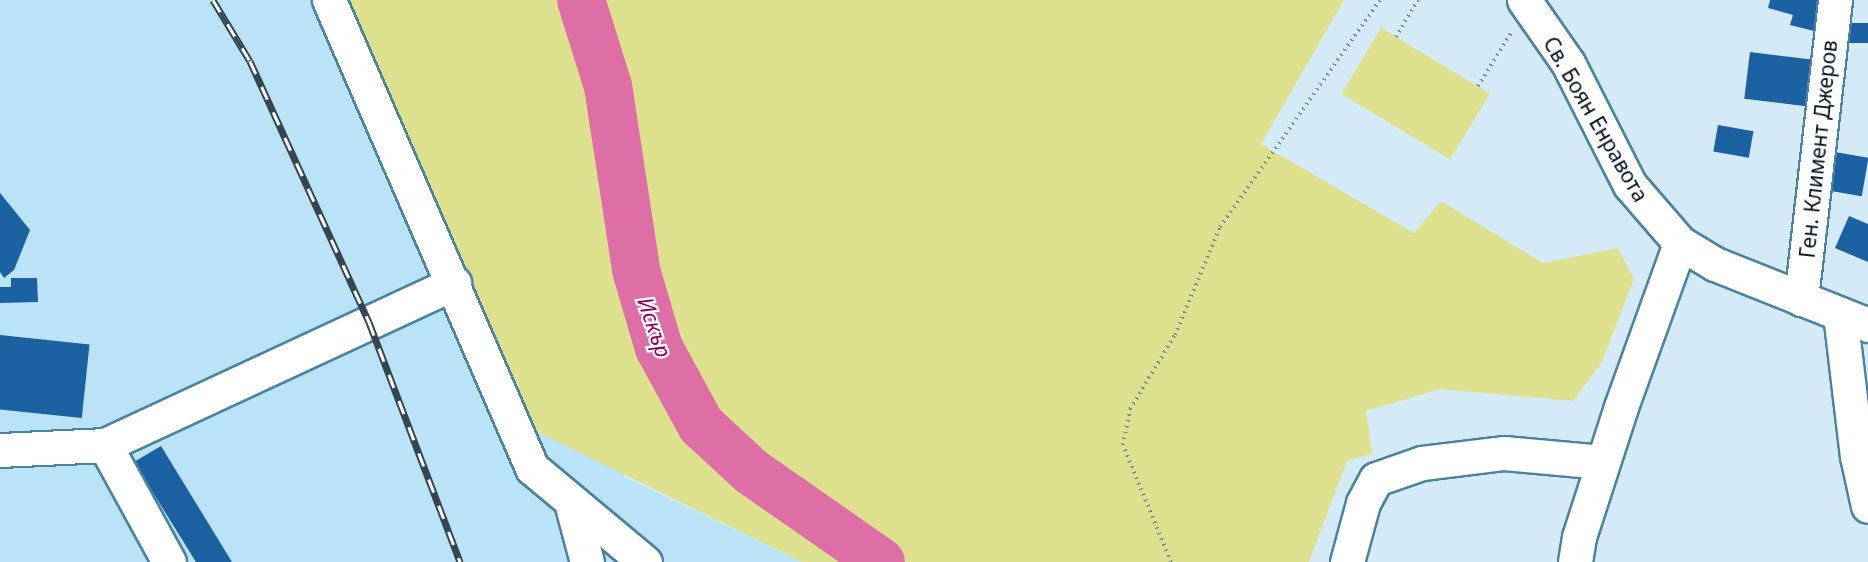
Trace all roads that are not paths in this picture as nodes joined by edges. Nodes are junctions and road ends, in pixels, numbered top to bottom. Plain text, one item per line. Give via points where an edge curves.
1 (329, 0) edge
2 (1834, 0) edge
3 (1526, 3) edge
4 (1680, 243) junction
5 (454, 283) junction
6 (1801, 299) junction
7 (1854, 320) edge
8 (105, 445) junction
9 (0, 450) edge
10 (1604, 462) junction
11 (571, 502) junction
12 (1868, 506) edge
13 (169, 562) edge
14 (587, 562) edge
15 (645, 562) edge
16 (1347, 562) edge
17 (1575, 562) edge

1 - 5 street
2 - 6 street, Ген. Климент Джеров
3 - 4 street, Св. Боян Енравота via 1568,63 1630,185
4 - 6 street, Св. Боян Енравота via 1715,264
4 - 10 street
5 - 8 street
5 - 11 street via 532,468
6 - 7 street, Св. Боян Енравота
7 - 12 street via 1857,456
8 - 9 street
8 - 13 street
10 - 16 street via 1504,453 1422,464 1376,479 1363,503
10 - 17 street
11 - 14 street
11 - 15 street

